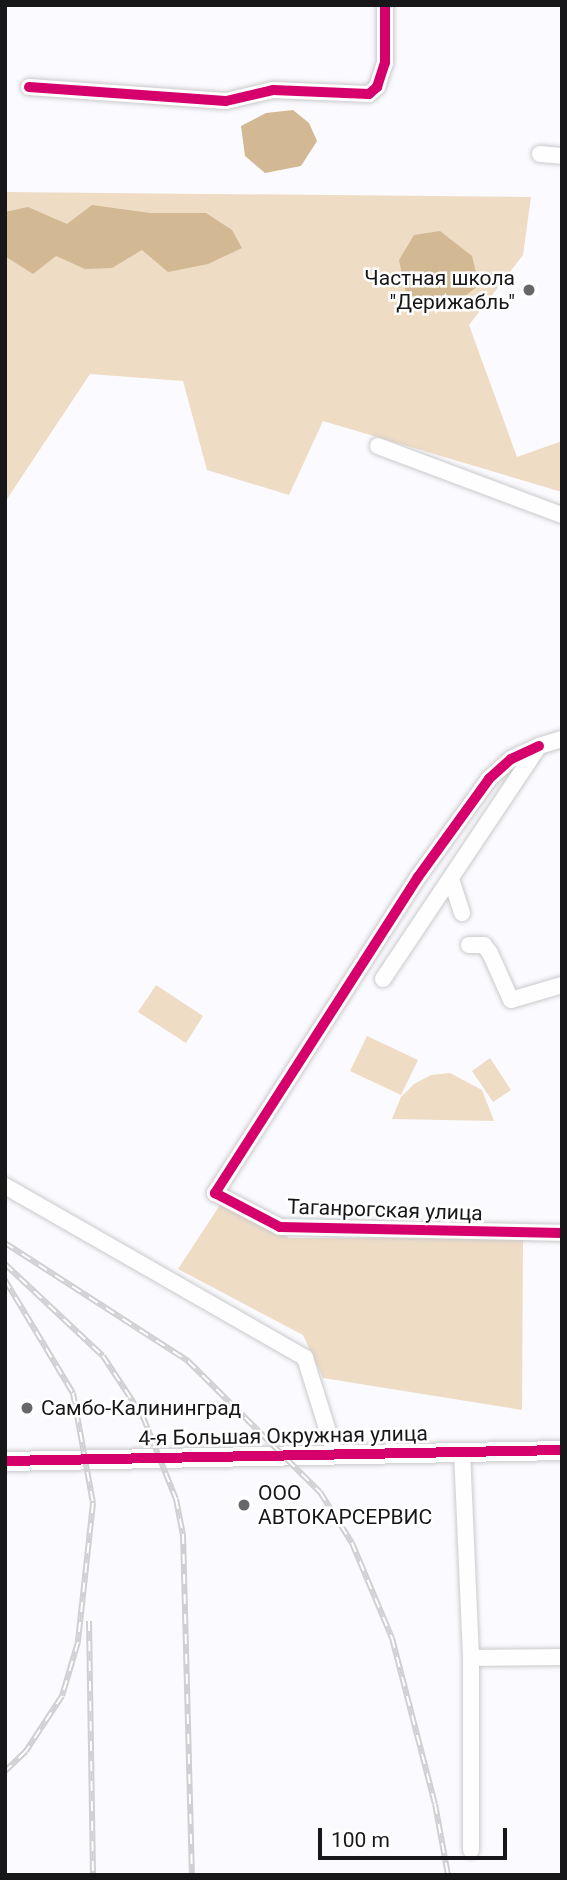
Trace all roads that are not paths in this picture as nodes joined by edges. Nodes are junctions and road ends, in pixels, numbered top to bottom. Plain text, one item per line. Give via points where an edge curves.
1 (385, 5) edge
2 (29, 87) dead end
3 (540, 154) dead end
4 (562, 156) edge
5 (378, 446) dead end
6 (562, 515) edge
7 (562, 739) edge
8 (539, 746) junction
9 (451, 879) junction
10 (463, 913) dead end
11 (469, 945) dead end
12 (383, 978) dead end
13 (562, 985) edge
14 (5, 1186) edge
15 (562, 1233) edge
16 (562, 1450) edge
17 (462, 1451) junction
18 (335, 1454) junction
19 (5, 1461) edge
20 (562, 1657) edge
21 (471, 1658) junction
22 (471, 1850) dead end

1 - 2 street via 384,63 377,87 369,94 273,90 226,101
3 - 4 street
5 - 6 street
7 - 8 street
8 - 9 street
8 - 15 street, Таганрогская улица via 511,759 489,779 418,877 215,1193 280,1227
9 - 10 street
9 - 12 street
11 - 13 street via 484,945 490,953 510,1000
14 - 18 street via 305,1358
16 - 17 street, 4-я Большая Окружная улица
17 - 18 street, 4-я Большая Окружная улица
17 - 21 street
18 - 19 street, 4-я Большая Окружная улица
20 - 21 street
21 - 22 street

